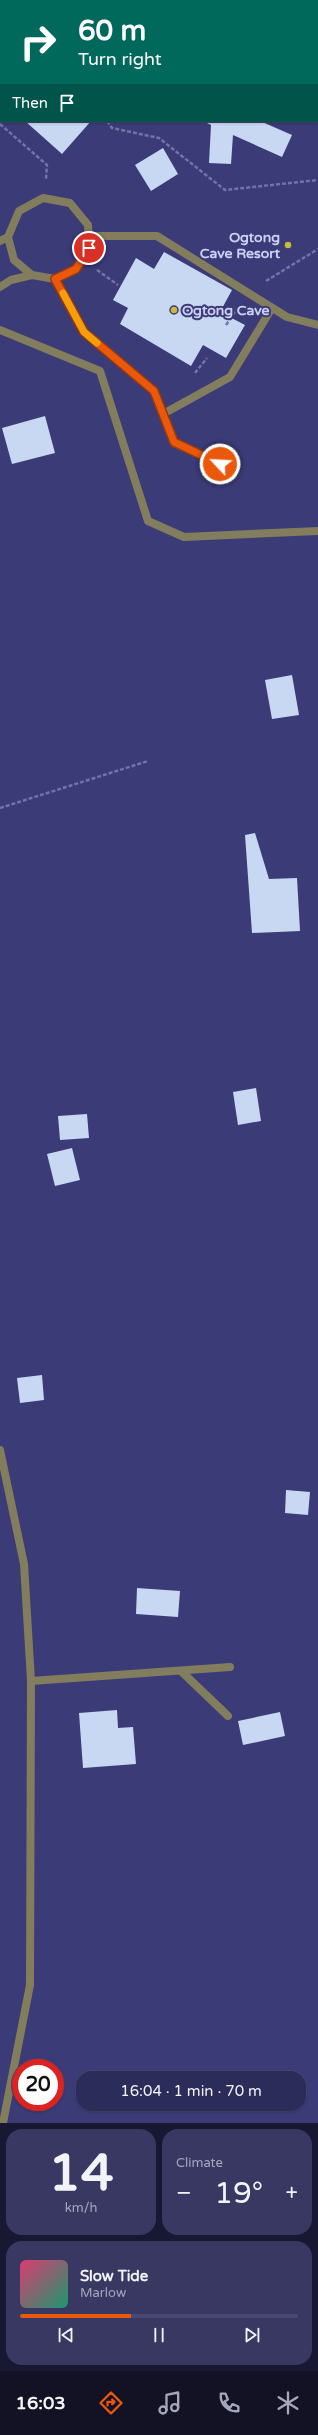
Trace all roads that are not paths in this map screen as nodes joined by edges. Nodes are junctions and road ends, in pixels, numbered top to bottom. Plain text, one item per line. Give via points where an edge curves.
1 (88, 236) junction
2 (8, 237) junction
3 (0, 242) edge
4 (32, 275) junction
5 (55, 279) junction
6 (0, 287) edge
7 (272, 308) junction
8 (318, 325) edge
9 (0, 330) edge
10 (163, 414) junction
11 (220, 464) dead end
12 (318, 531) edge
13 (0, 1450) edge
14 (230, 1667) dead end
15 (181, 1671) junction
16 (31, 1681) junction
17 (228, 1716) dead end
18 (3, 2123) edge

1 - 2 street via 88,225 70,203 43,198 19,211
1 - 5 street via 89,248 76,269
1 - 7 street via 157,236
2 - 3 street
2 - 4 street via 14,260
4 - 5 street
4 - 6 street via 11,280
5 - 10 street via 84,332 154,391
7 - 8 street via 287,317
7 - 10 street via 230,377
9 - 12 street via 100,372 148,521 184,537
10 - 11 street via 174,442
13 - 16 street via 24,1564
14 - 15 street
15 - 16 street
15 - 17 street
16 - 18 street via 30,1985

